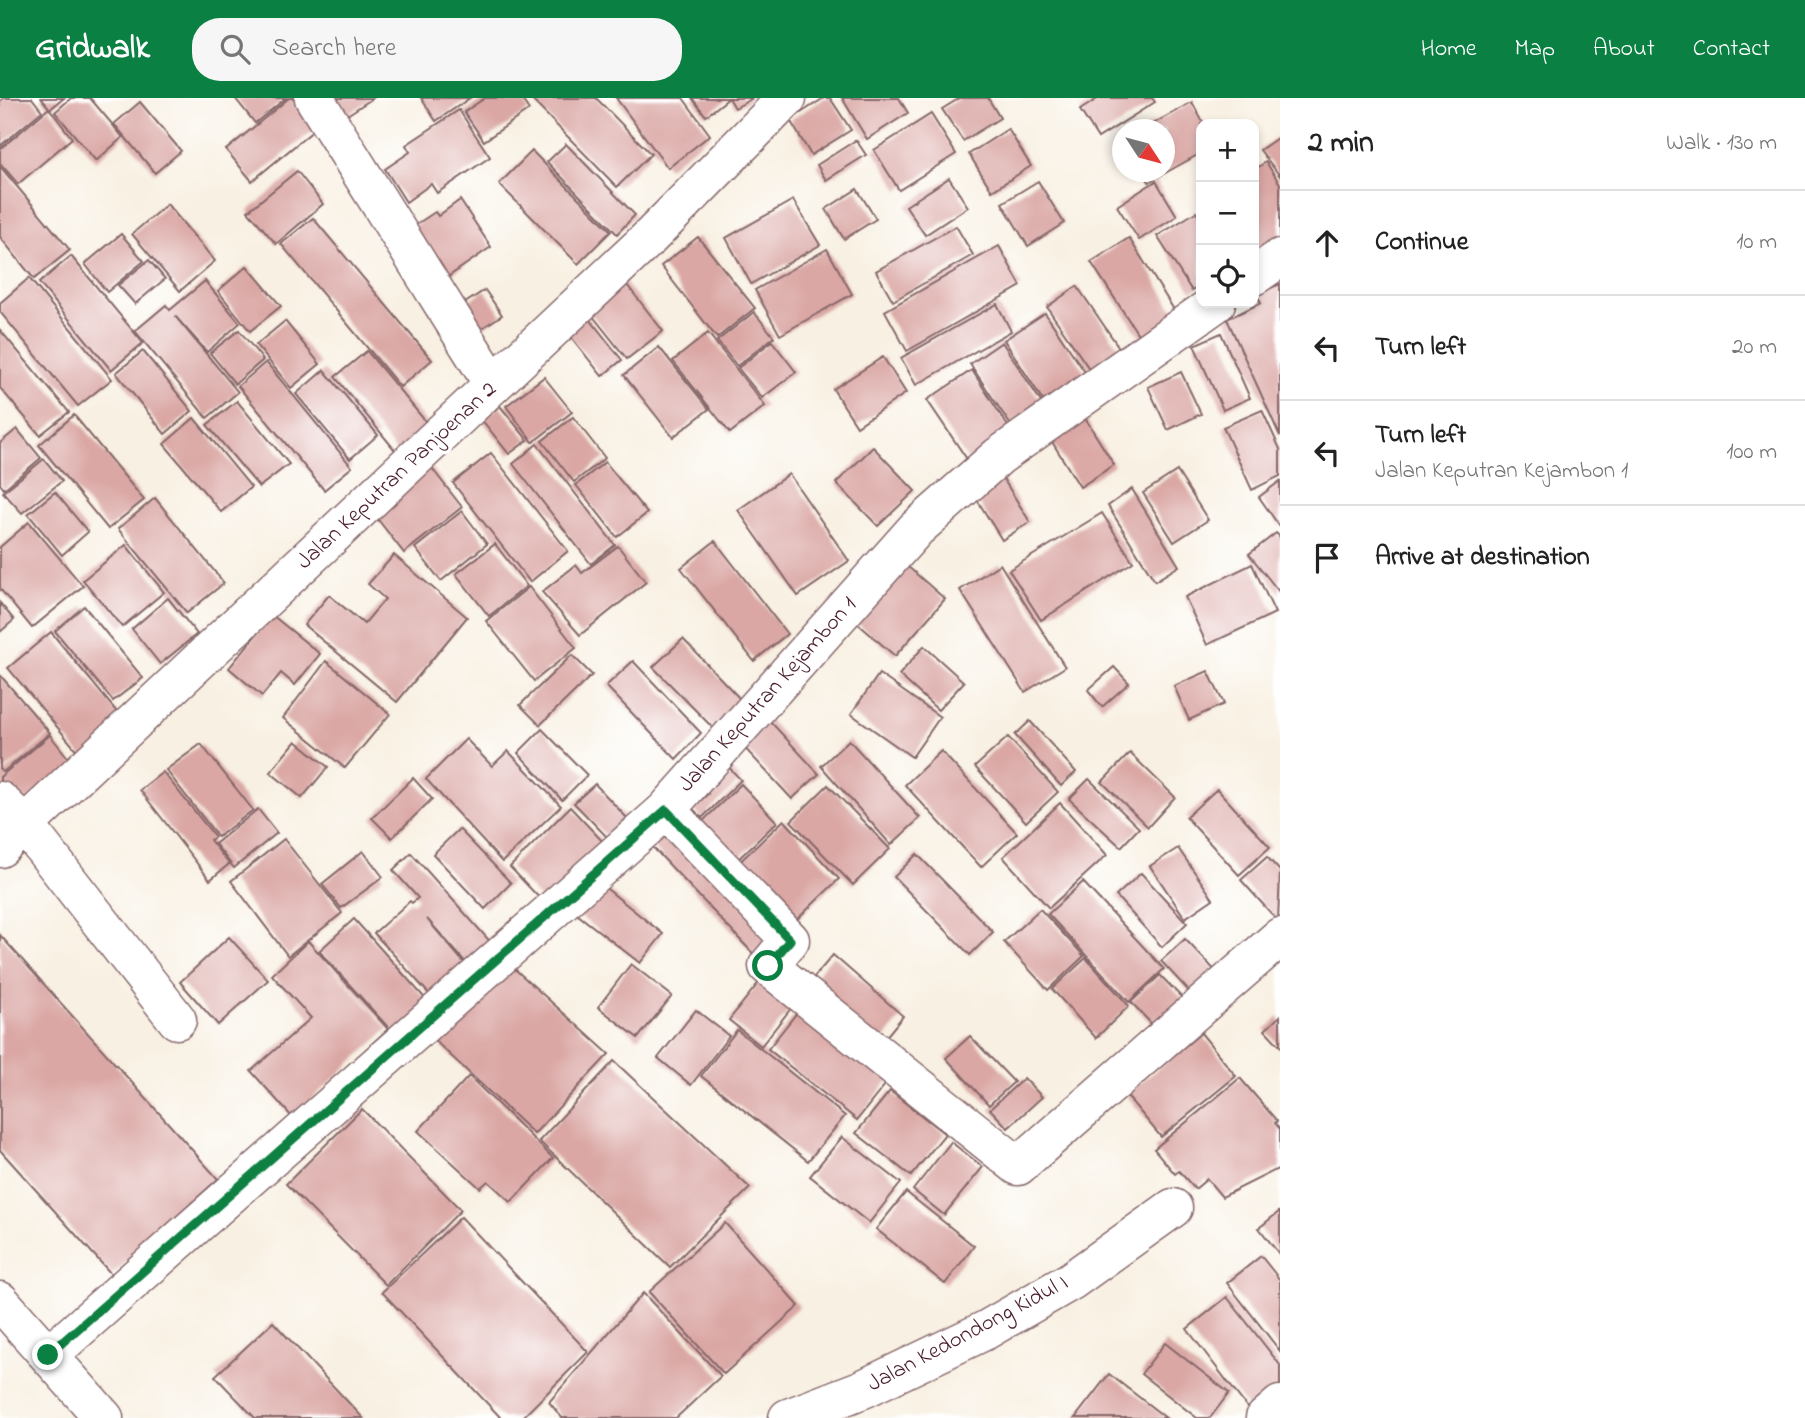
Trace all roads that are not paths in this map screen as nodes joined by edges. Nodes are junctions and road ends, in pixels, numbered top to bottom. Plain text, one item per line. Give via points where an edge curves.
1 (314, 98) edge
2 (788, 98) edge
3 (1280, 258) edge
4 (1259, 273) edge
5 (1209, 308) edge
6 (493, 384) junction
7 (666, 810) junction
8 (8, 824) edge
9 (1280, 937) edge
10 (177, 1020) dead end
11 (1173, 1208) dead end
12 (0, 1301) edge
13 (48, 1355) junction
14 (1280, 1405) edge
15 (103, 1418) edge
16 (788, 1418) edge
17 (1265, 1418) edge

1 - 6 street
2 - 6 street, Jalan Keputran Panjoenan 2 via 648,239
3 - 4 street
5 - 7 street, Jalan Keputran Kejambon 1 via 999,456 916,529
6 - 8 street, Jalan Keputran Panjoenan 2
7 - 9 street via 790,940 768,966 1018,1166
7 - 13 street, Jalan Keputran Kejambon 1
8 - 10 street
11 - 16 street, Jalan Kedondong Kidul I via 1071,1281 986,1330 863,1389
12 - 13 street
13 - 15 street
14 - 17 street

